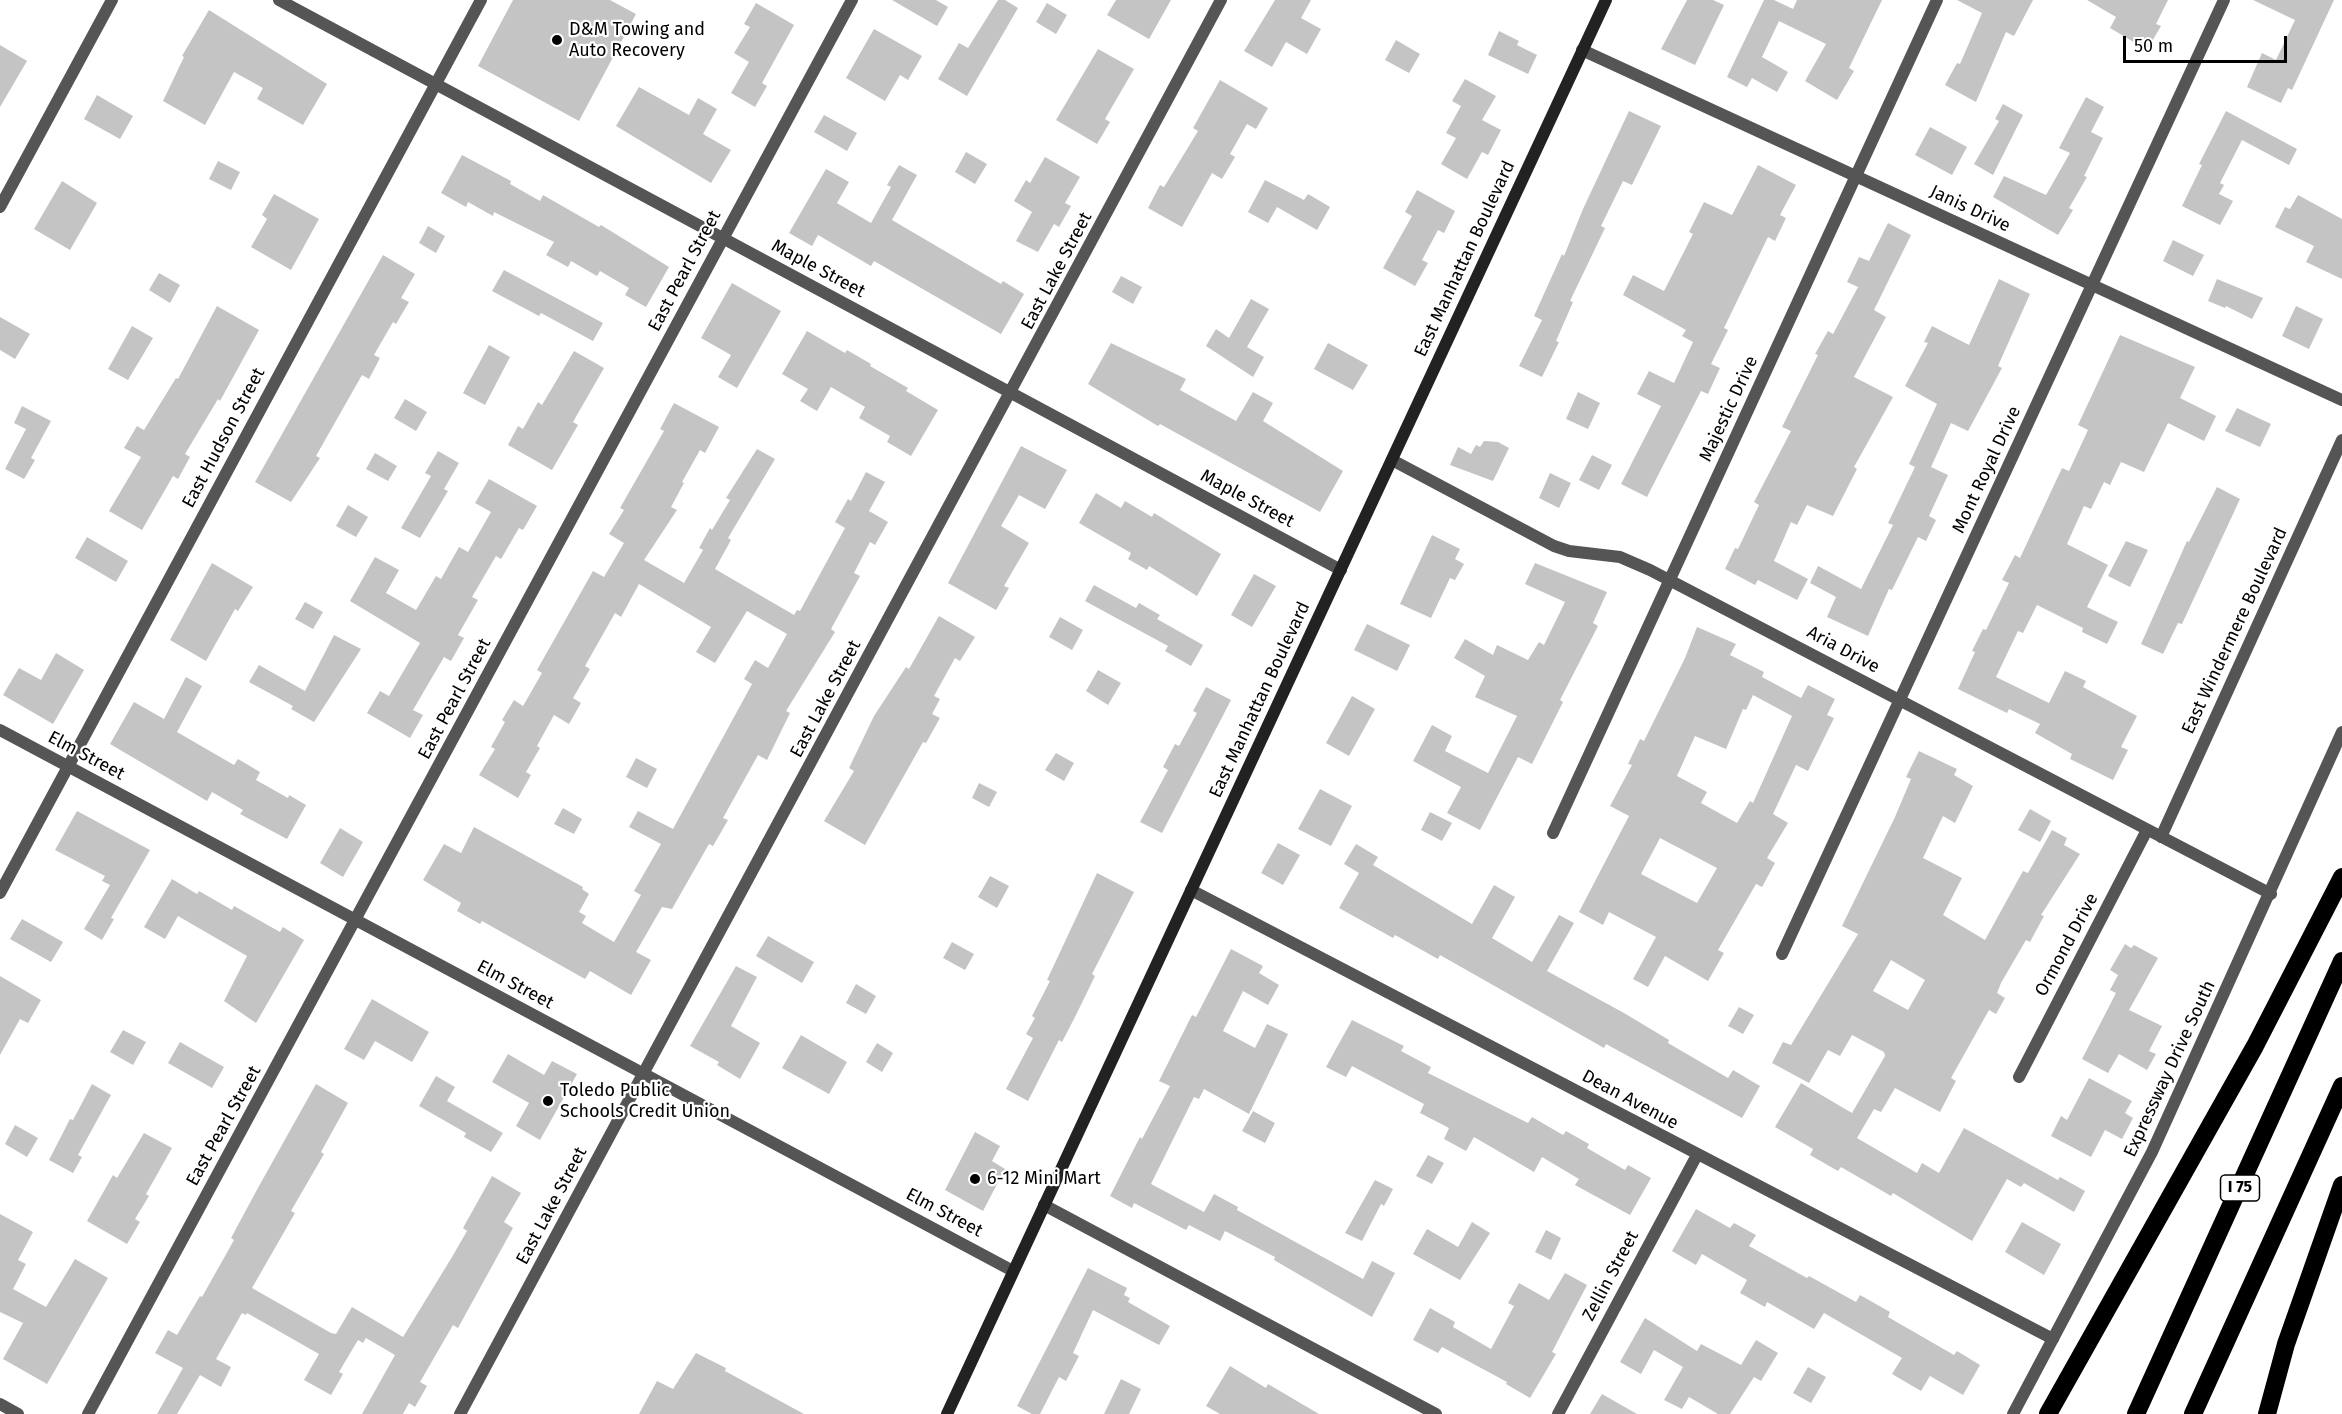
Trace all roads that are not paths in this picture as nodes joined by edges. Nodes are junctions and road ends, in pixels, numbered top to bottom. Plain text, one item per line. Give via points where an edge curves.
1 (112, 0) edge
2 (279, 0) edge
3 (482, 0) edge
4 (852, 0) edge
5 (1221, 0) edge
6 (1606, 0) edge
7 (1937, 0) edge
8 (2224, 0) edge
9 (1582, 50) junction
10 (436, 85) junction
11 (1856, 176) junction
12 (0, 207) edge
13 (723, 239) junction
14 (2092, 285) junction
15 (1012, 393) junction
16 (2342, 400) edge
17 (2342, 440) edge
18 (1392, 460) junction
19 (1341, 570) junction
20 (1670, 580) junction
21 (1900, 700) junction
22 (0, 730) edge
23 (2342, 732) edge
24 (68, 767) junction
25 (2147, 830) junction
26 (1553, 833) dead end
27 (2161, 837) junction
28 (2342, 877) edge
29 (1191, 890) junction
30 (0, 893) edge
31 (2271, 894) junction
32 (356, 920) junction
33 (1782, 954) dead end
34 (2342, 961) edge
35 (644, 1074) junction
36 (2019, 1077) dead end
37 (2342, 1086) edge
38 (1696, 1155) junction
39 (2342, 1185) edge
40 (1044, 1205) junction
41 (1013, 1271) junction
42 (2053, 1339) junction
43 (0, 1404) edge
44 (18, 1414) edge
45 (88, 1414) edge
46 (460, 1414) edge
47 (947, 1414) edge
48 (1436, 1414) edge
49 (1558, 1414) edge
50 (2013, 1414) edge
51 (2048, 1414) edge
52 (2136, 1414) edge
53 (2193, 1414) edge
54 (2267, 1414) edge

1 - 12 street
2 - 10 street, Maple Street
3 - 10 street, East Hudson Street
4 - 13 street, East Pearl Street
5 - 15 street, East Lake Street
6 - 9 main road, East Manhattan Boulevard
7 - 11 street, Majestic Drive
8 - 14 street, Mont Royal Drive
9 - 11 street, Janis Drive
9 - 18 main road, East Manhattan Boulevard
10 - 13 street, Maple Street
10 - 24 street, East Hudson Street
11 - 14 street, Janis Drive
11 - 20 street, Majestic Drive
13 - 15 street, Maple Street
13 - 32 street, East Pearl Street
14 - 16 street, Janis Drive
14 - 21 street, Mont Royal Drive
15 - 19 street, Maple Street
15 - 35 street, East Lake Street
17 - 27 street, East Windermere Boulevard
18 - 19 main road, East Manhattan Boulevard
18 - 20 street, Aria Drive via 1554,546 1620,557
19 - 29 main road, East Manhattan Boulevard
20 - 21 street, Aria Drive
20 - 26 street, Majestic Drive
21 - 25 street, Aria Drive
21 - 33 street, Mont Royal Drive
22 - 24 street, Elm Street
23 - 31 street, Expressway Drive South
24 - 30 street, East Hudson Street
24 - 32 street, Elm Street
25 - 27 street, Aria Drive
25 - 36 street, Ormond Drive
27 - 31 street, Aria Drive
28 - 51 highway via 2255,1046
29 - 38 street, Dean Avenue
29 - 40 main road, East Manhattan Boulevard
31 - 42 street, Expressway Drive South via 2152,1152
32 - 35 street, Elm Street
32 - 45 street, East Pearl Street
34 - 52 highway, I 75
35 - 41 street, Elm Street
35 - 46 street, East Lake Street
37 - 53 highway
38 - 42 street, Dean Avenue
38 - 49 street, Zellin Street
39 - 54 highway via 2286,1344
40 - 41 main road, East Manhattan Boulevard
40 - 48 street
41 - 47 main road, East Manhattan Boulevard
42 - 50 street, Expressway Drive South
43 - 44 street

